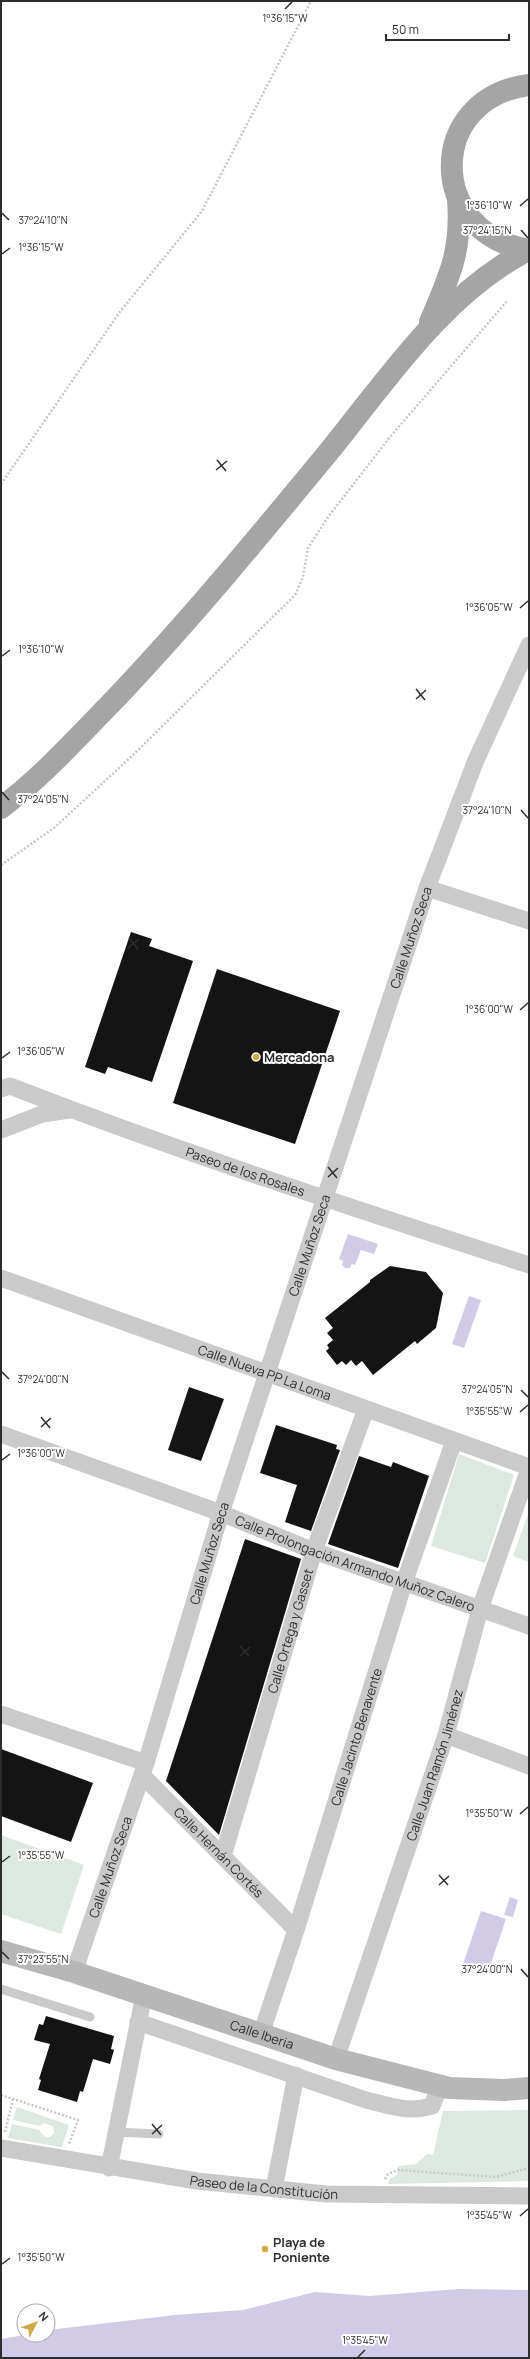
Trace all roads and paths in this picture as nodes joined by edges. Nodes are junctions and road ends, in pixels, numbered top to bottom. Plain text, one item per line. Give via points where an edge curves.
1 (311, 1) edge
2 (529, 85) edge
3 (458, 198) junction
4 (528, 250) edge
5 (508, 300) dead end
6 (426, 332) junction
7 (1, 484) edge
8 (529, 645) edge
9 (8, 803) edge
10 (1, 865) edge
11 (427, 888) junction
12 (529, 921) edge
13 (5, 1088) edge
14 (70, 1110) junction
15 (1, 1130) edge
16 (325, 1199) junction
17 (529, 1266) edge
18 (1, 1278) edge
19 (268, 1373) junction
20 (366, 1409) junction
21 (1, 1434) edge
22 (454, 1441) junction
23 (529, 1468) edge
24 (221, 1513) junction
25 (314, 1551) junction
26 (404, 1584) junction
27 (480, 1609) junction
28 (529, 1626) edge
29 (1, 1714) edge
30 (446, 1735) junction
31 (529, 1766) edge
32 (144, 1769) junction
33 (223, 1856) junction
34 (296, 1930) junction
35 (1, 1950) edge
36 (74, 1972) junction
37 (1, 1989) edge
38 (144, 1995) junction
39 (90, 2016) dead end
40 (138, 2022) junction
41 (261, 2034) junction
42 (336, 2059) junction
43 (296, 2075) junction
44 (440, 2086) junction
45 (529, 2088) edge
46 (1, 2096) edge
47 (13, 2099) junction
48 (115, 2132) junction
49 (160, 2134) dead end
50 (1, 2148) edge
51 (64, 2158) junction
52 (109, 2168) junction
53 (529, 2168) edge
54 (398, 2170) dead end
55 (274, 2189) junction
56 (529, 2196) edge

1 - 7 path via 202,211 119,313
2 - 3 main road via 496,93 477,108 465,122 458,134 452,162 453,182
3 - 4 main road via 468,217 483,232 505,245
3 - 6 main road via 460,222 453,267
4 - 6 main road via 470,287
5 - 10 path via 390,437 328,517 308,548 303,578 296,595 132,756 54,828
6 - 9 main road via 291,498 172,638 80,736
8 - 11 street, Calle Muñoz Seca via 476,760
11 - 12 street
11 - 16 street, Calle Muñoz Seca
13 - 14 street, Paseo de los Rosales
14 - 15 street via 42,1114
14 - 16 street, Paseo de los Rosales
16 - 17 street, Paseo de los Rosales
16 - 19 street, Calle Muñoz Seca
18 - 19 street, Calle Nueva PP La Loma
19 - 20 street, Calle Nueva PP La Loma
19 - 24 street, Calle Muñoz Seca
20 - 22 street, Calle Nueva PP La Loma
20 - 25 street, Calle Ortega y Gasset
21 - 24 street, Calle Prolongación Armando Muñoz Calero
22 - 23 street, Calle Nueva PP La Loma
22 - 26 street, Calle Jacinto Benavente
23 - 27 street, Calle Juan Ramón Jiménez
24 - 25 street, Calle Prolongación Armando Muñoz Calero
24 - 32 street, Calle Muñoz Seca
25 - 26 street, Calle Prolongación Armando Muñoz Calero
25 - 33 street, Calle Ortega y Gasset
26 - 27 street, Calle Prolongación Armando Muñoz Calero
26 - 34 street, Calle Jacinto Benavente
27 - 28 street, Calle Prolongación Armando Muñoz Calero
27 - 30 street, Calle Juan Ramón Jiménez
29 - 32 street
30 - 31 street
30 - 42 street, Calle Juan Ramón Jiménez
32 - 33 street, Calle Hernán Cortés
32 - 36 street, Calle Muñoz Seca
33 - 34 street, Calle Hernán Cortés
34 - 41 street, Calle Jacinto Benavente
35 - 36 main road, Calle Iberia
36 - 38 main road, Calle Iberia
37 - 39 lane
38 - 40 street
38 - 41 main road, Calle Iberia
40 - 43 street
40 - 48 street
41 - 42 main road, Calle Iberia
42 - 44 main road, Calle Iberia
43 - 44 street via 366,2100 418,2110 432,2106
43 - 55 street
44 - 45 main road, Calle Iberia via 505,2090
46 - 47 path
47 - 50 path
47 - 51 path via 78,2120
48 - 49 lane
48 - 52 street
50 - 51 street, Paseo de la Constitución
51 - 52 street, Paseo de la Constitución
52 - 55 street, Paseo de la Constitución
53 - 54 path via 496,2177
55 - 56 street, Paseo de la Constitución via 326,2194

